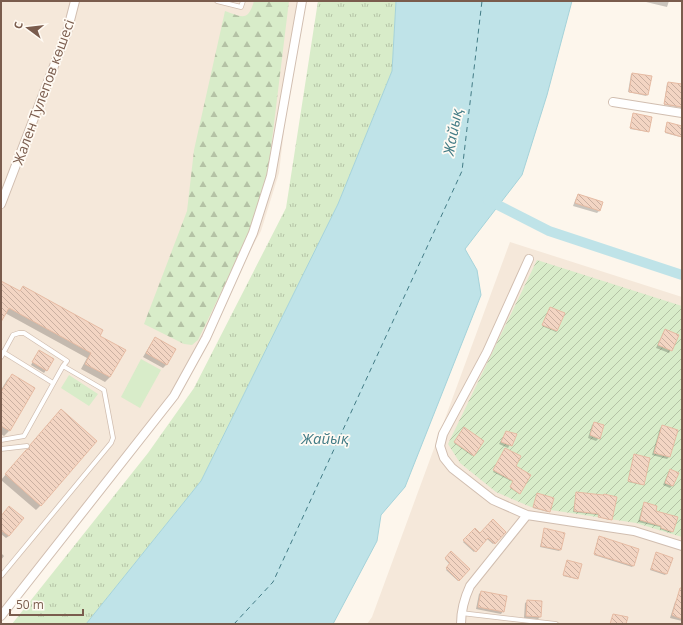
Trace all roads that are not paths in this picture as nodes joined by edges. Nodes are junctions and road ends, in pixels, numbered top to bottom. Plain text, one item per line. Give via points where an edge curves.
1 (74, 1) edge
2 (217, 1) edge
3 (243, 1) edge
4 (302, 1) edge
5 (613, 102) dead end
6 (682, 113) edge
7 (1, 204) edge
8 (529, 259) dead end
9 (2, 355) edge
10 (63, 366) junction
11 (54, 383) junction
12 (1, 440) edge
13 (27, 446) dead end
14 (1, 449) edge
15 (527, 515) junction
16 (682, 546) edge
17 (1, 576) edge
18 (461, 613) junction
19 (1, 616) edge
20 (461, 624) edge
21 (556, 624) edge

1 - 7 street, Жален Тулепов көшесі via 67,32
2 - 3 lane via 241,7
4 - 19 street via 271,176 253,233 206,338 174,396
5 - 6 street
8 - 15 street via 487,352 443,434 440,446 444,458 452,468 493,500
9 - 10 lane via 13,335 24,333 67,361
9 - 11 lane
10 - 11 lane
10 - 17 lane via 104,390 113,438
11 - 12 lane via 24,436
13 - 14 lane
15 - 16 street via 634,531
15 - 18 street via 470,586
18 - 20 street
18 - 21 lane

